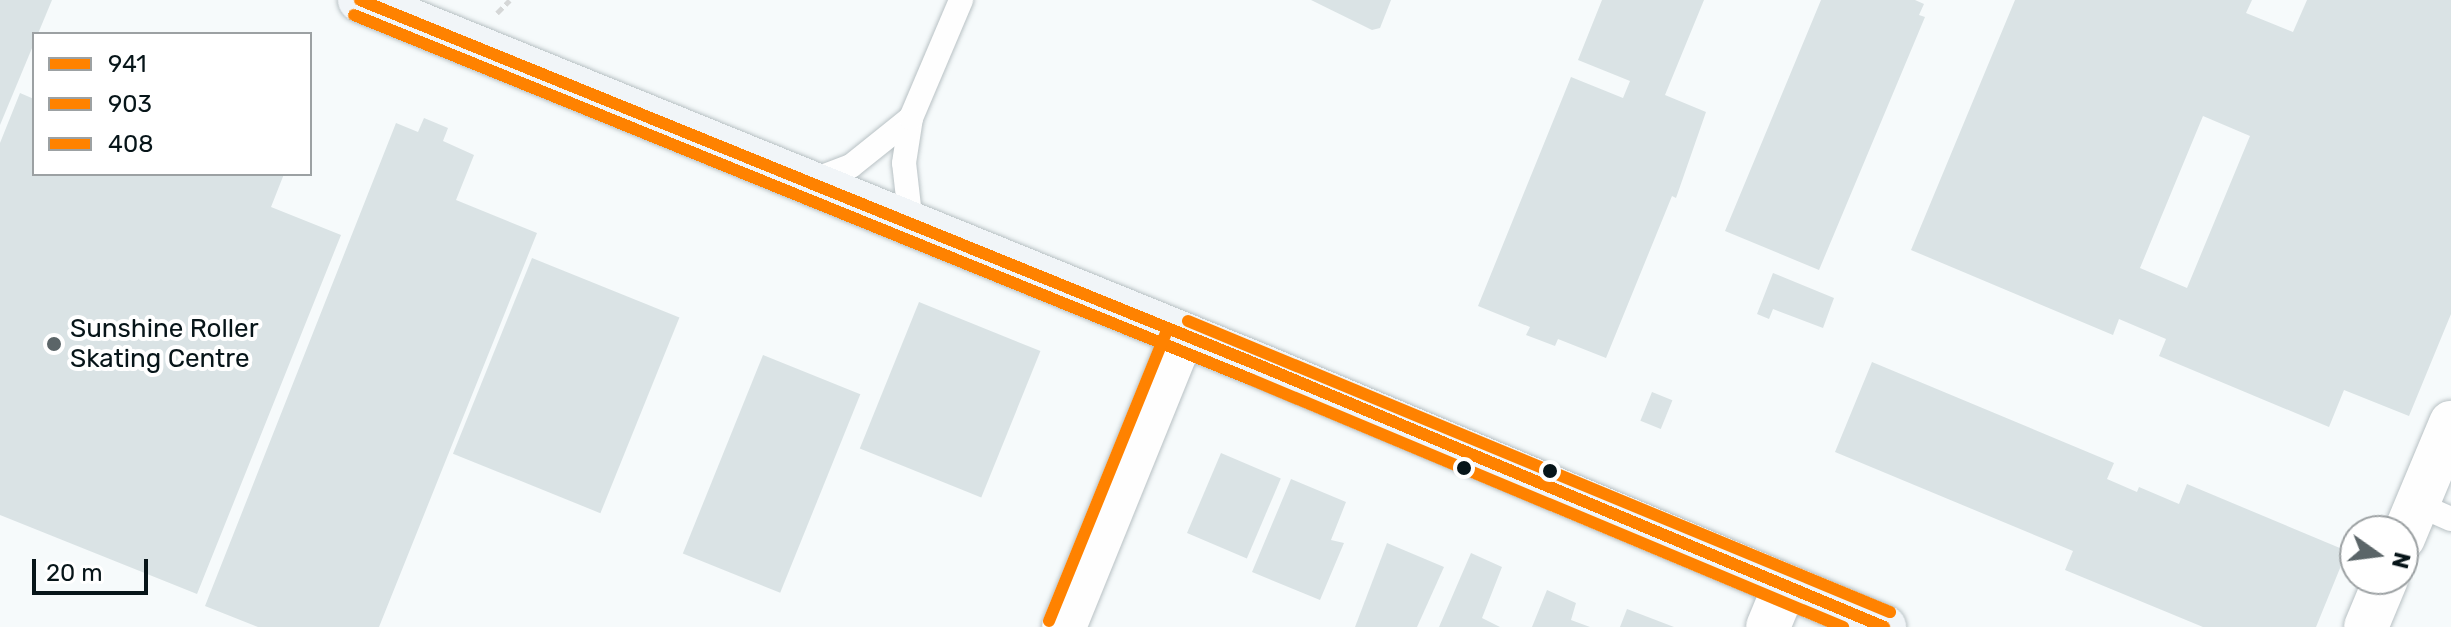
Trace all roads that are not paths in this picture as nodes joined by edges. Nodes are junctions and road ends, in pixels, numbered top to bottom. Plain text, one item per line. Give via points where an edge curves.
1 (360, 0) edge
2 (961, 0) edge
3 (425, 12) edge
4 (911, 118) junction
5 (809, 182) junction
6 (911, 224) junction
7 (1182, 336) junction
8 (2451, 423) edge
9 (2424, 520) edge
10 (1785, 586) junction
11 (2379, 595) edge
12 (1064, 627) edge
13 (1768, 627) edge
14 (1884, 627) edge
15 (2366, 627) edge

1 - 3 main road
2 - 4 lane
3 - 5 main road
4 - 5 lane via 851,166
4 - 6 lane via 904,163
5 - 6 main road
6 - 7 main road
7 - 10 main road
7 - 12 street
8 - 9 street
10 - 13 street
10 - 14 main road
11 - 15 street

